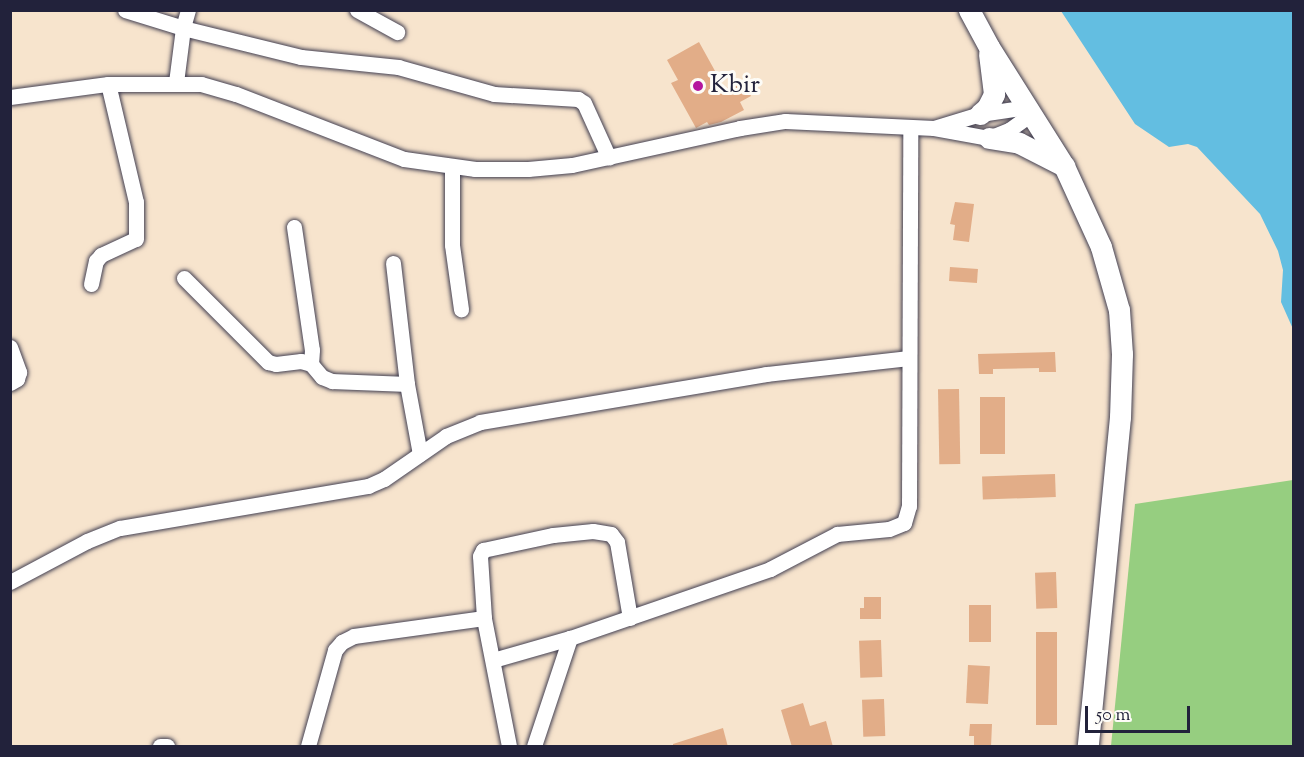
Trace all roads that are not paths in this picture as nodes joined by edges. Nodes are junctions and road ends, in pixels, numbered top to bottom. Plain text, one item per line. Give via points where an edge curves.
1 (125, 10) edge
2 (188, 10) edge
3 (969, 10) edge
4 (358, 11) edge
5 (183, 28) junction
6 (397, 32) dead end
7 (989, 47) junction
8 (176, 83) junction
9 (108, 84) junction
10 (10, 97) edge
11 (1030, 110) junction
12 (980, 114) junction
13 (910, 126) junction
14 (934, 128) junction
15 (988, 138) junction
16 (609, 158) junction
17 (1064, 166) junction
18 (452, 167) junction
19 (294, 228) dead end
20 (393, 263) dead end
21 (184, 278) dead end
22 (91, 284) dead end
23 (461, 309) dead end
24 (10, 347) edge
25 (908, 358) junction
26 (311, 363) junction
27 (10, 383) edge
28 (407, 384) junction
29 (420, 454) junction
30 (10, 582) edge
31 (484, 618) junction
32 (630, 618) junction
33 (570, 638) junction
34 (493, 660) junction
35 (160, 747) edge
36 (167, 747) edge
37 (308, 747) edge
38 (509, 747) edge
39 (534, 747) edge
40 (1088, 747) edge

1 - 5 street
2 - 5 street
3 - 7 street
4 - 6 street
5 - 8 street
5 - 16 street via 301,57 399,67 494,94 578,99 585,103
7 - 11 street
7 - 12 street via 994,94
8 - 9 street
8 - 18 street via 201,84 236,94 404,159
9 - 10 street
9 - 22 street via 136,202 136,238 101,255
11 - 12 street
11 - 15 street via 1009,130
11 - 17 street
12 - 14 street
13 - 14 street
13 - 16 street via 785,121
13 - 25 street
14 - 15 street
15 - 17 street via 1019,143
16 - 18 street via 528,169
17 - 40 street via 1105,256 1121,331 1114,500
18 - 23 street via 452,245
19 - 26 street
20 - 28 street
21 - 26 street via 268,362
24 - 27 street via 19,372
25 - 29 street via 765,374 480,422 446,436
25 - 32 street via 909,506 904,523 889,529 837,534 770,569
26 - 28 street via 322,377 332,381
28 - 29 street
29 - 30 street via 368,486 120,528
31 - 32 street via 480,556 483,550 526,539 593,531 615,537
31 - 34 street
31 - 37 street via 354,636 342,642 335,650
32 - 33 street
33 - 34 street
33 - 39 street
34 - 38 street
35 - 36 street

